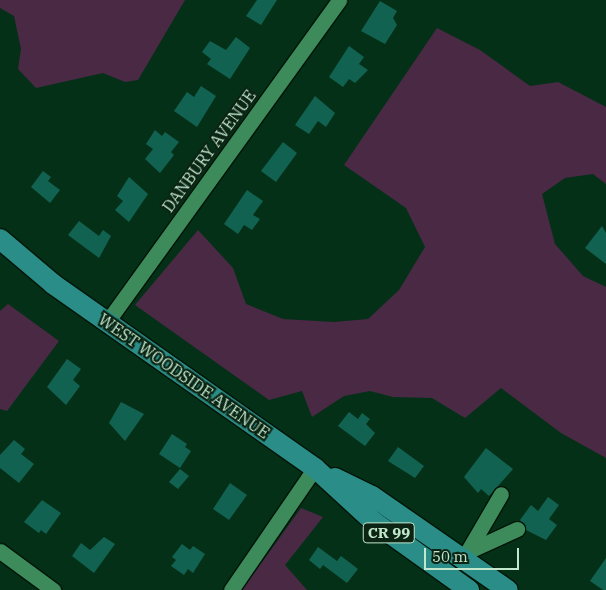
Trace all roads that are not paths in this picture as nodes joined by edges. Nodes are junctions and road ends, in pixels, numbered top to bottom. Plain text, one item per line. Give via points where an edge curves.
1 (339, 0) edge
2 (0, 239) edge
3 (0, 254) edge
4 (53, 284) junction
5 (107, 322) junction
6 (315, 468) junction
7 (501, 494) dead end
8 (517, 529) dead end
9 (0, 551) edge
10 (466, 555) junction
11 (53, 590) edge
12 (231, 590) edge
13 (469, 590) edge
14 (508, 590) edge

1 - 5 street, DANBURY AVENUE
2 - 4 main road, WEST WOODSIDE AVENUE / CR 99
3 - 4 main road, WEST WOODSIDE AVENUE / CR 99
4 - 5 main road, WEST WOODSIDE AVENUE / CR 99
5 - 6 main road, WEST WOODSIDE AVENUE / CR 99
6 - 10 main road, WEST WOODSIDE AVENUE / CR 99 via 372,496
6 - 12 street
6 - 13 main road, WEST WOODSIDE AVENUE / CR 99 via 374,522
7 - 10 street via 478,527
8 - 10 street
9 - 11 street
10 - 14 main road, WEST WOODSIDE AVENUE / CR 99

